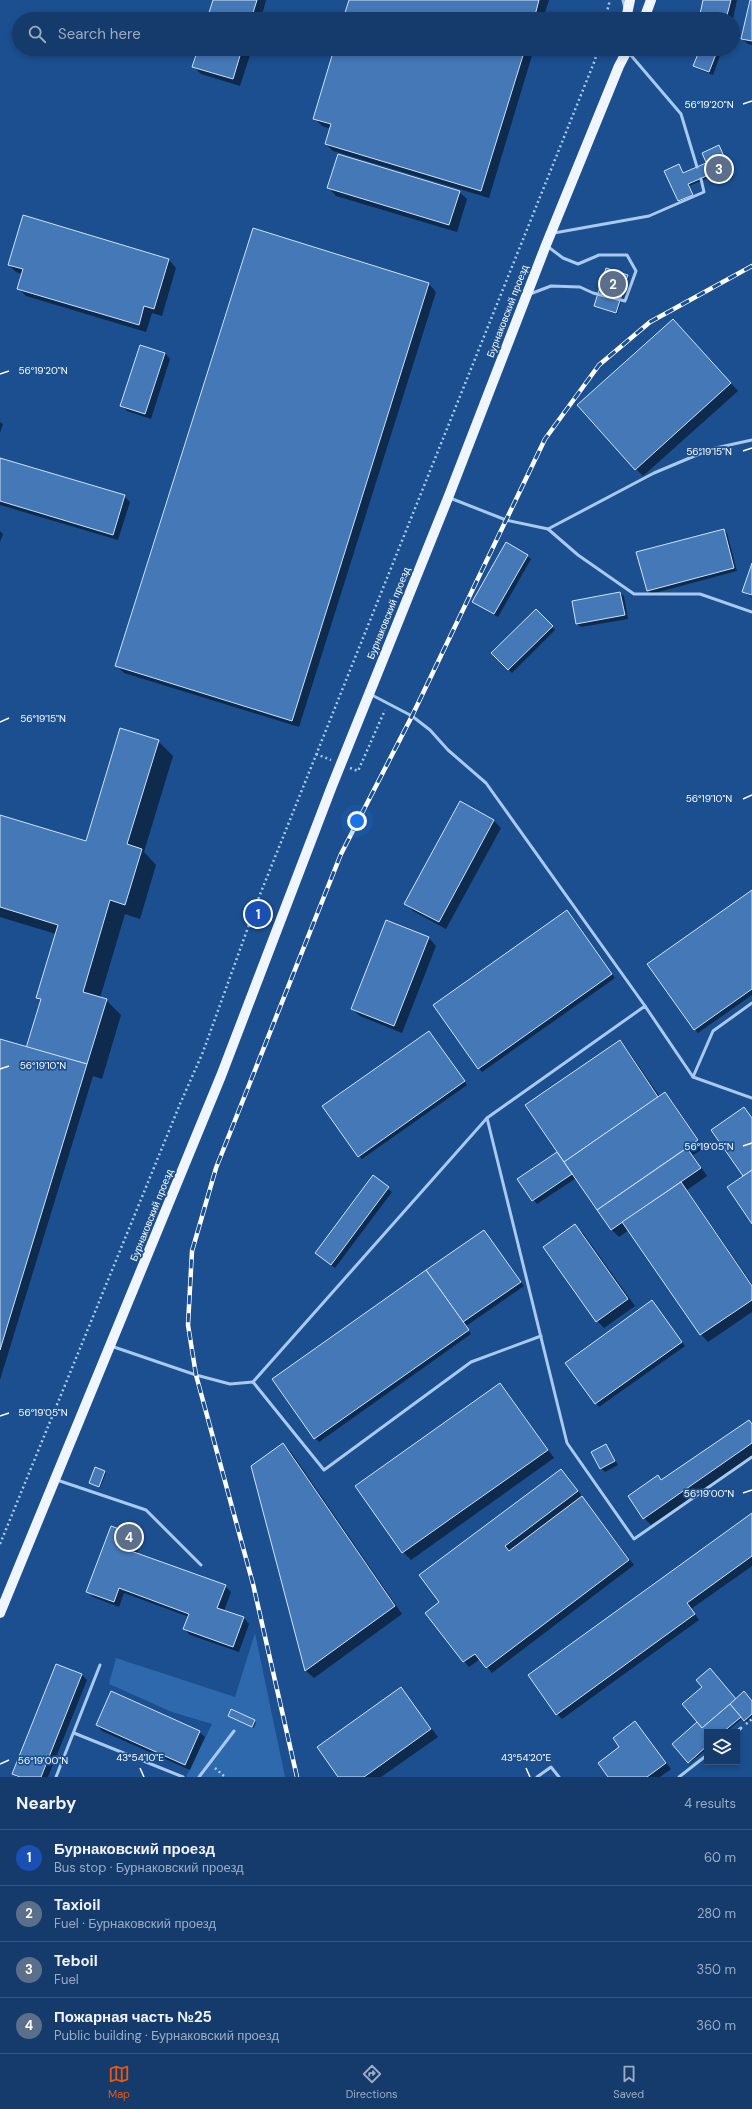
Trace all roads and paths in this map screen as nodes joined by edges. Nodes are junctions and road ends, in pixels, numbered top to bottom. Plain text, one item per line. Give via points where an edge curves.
1 (610, 0) edge
2 (623, 0) edge
3 (630, 0) edge
4 (651, 0) edge
5 (607, 12) edge
6 (625, 12) edge
7 (627, 12) edge
8 (646, 12) edge
9 (596, 56) edge
10 (623, 56) edge
11 (631, 56) edge
12 (697, 167) dead end
13 (700, 179) dead end
14 (550, 233) junction
15 (546, 245) junction
16 (526, 295) junction
17 (752, 440) edge
18 (448, 498) junction
19 (548, 529) junction
20 (752, 612) edge
21 (369, 693) junction
22 (752, 1004) edge
23 (645, 1006) junction
24 (693, 1077) junction
25 (752, 1098) edge
26 (487, 1118) junction
27 (540, 1336) junction
28 (110, 1346) junction
29 (253, 1382) junction
30 (752, 1457) edge
31 (56, 1479) junction
32 (0, 1544) edge
33 (201, 1565) dead end
34 (0, 1613) edge
35 (100, 1665) dead end
36 (234, 1730) dead end
37 (74, 1733) junction
38 (704, 1757) edge
39 (210, 1764) junction
40 (56, 1777) edge
41 (182, 1777) edge
42 (199, 1777) edge
43 (225, 1777) edge
44 (537, 1777) edge
45 (559, 1777) edge
46 (679, 1777) edge

1 - 5 path
2 - 6 lane
3 - 7 main road
4 - 8 main road
9 - 32 path via 259,897 204,1052 180,1104
10 - 14 main road, Бурнаковский проезд
11 - 12 lane via 681,114
13 - 14 lane via 704,192 649,216
14 - 15 main road, Бурнаковский проезд
15 - 16 main road, Бурнаковский проезд
15 - 16 lane via 578,264 599,255 627,255 636,271 625,301 593,294 580,287 551,286
16 - 18 main road, Бурнаковский проезд
17 - 19 lane via 711,449 654,473
18 - 19 lane via 506,520
18 - 21 main road, Бурнаковский проезд
19 - 20 lane via 578,555 634,594 700,594
21 - 23 lane via 412,716 486,783
21 - 28 main road, Бурнаковский проезд via 221,1076
22 - 24 lane via 713,1031
23 - 24 lane
23 - 26 lane
24 - 25 lane
26 - 27 lane
26 - 29 lane
27 - 29 lane via 471,1362 324,1470
27 - 30 lane via 567,1443 634,1539
28 - 29 lane via 230,1384
28 - 31 main road, Бурнаковский проезд
31 - 33 lane via 146,1510
31 - 34 main road, Бурнаковский проезд
35 - 37 lane
36 - 39 lane
37 - 40 lane
37 - 41 lane
38 - 46 lane
39 - 42 lane
39 - 43 path
44 - 45 lane via 551,1767

